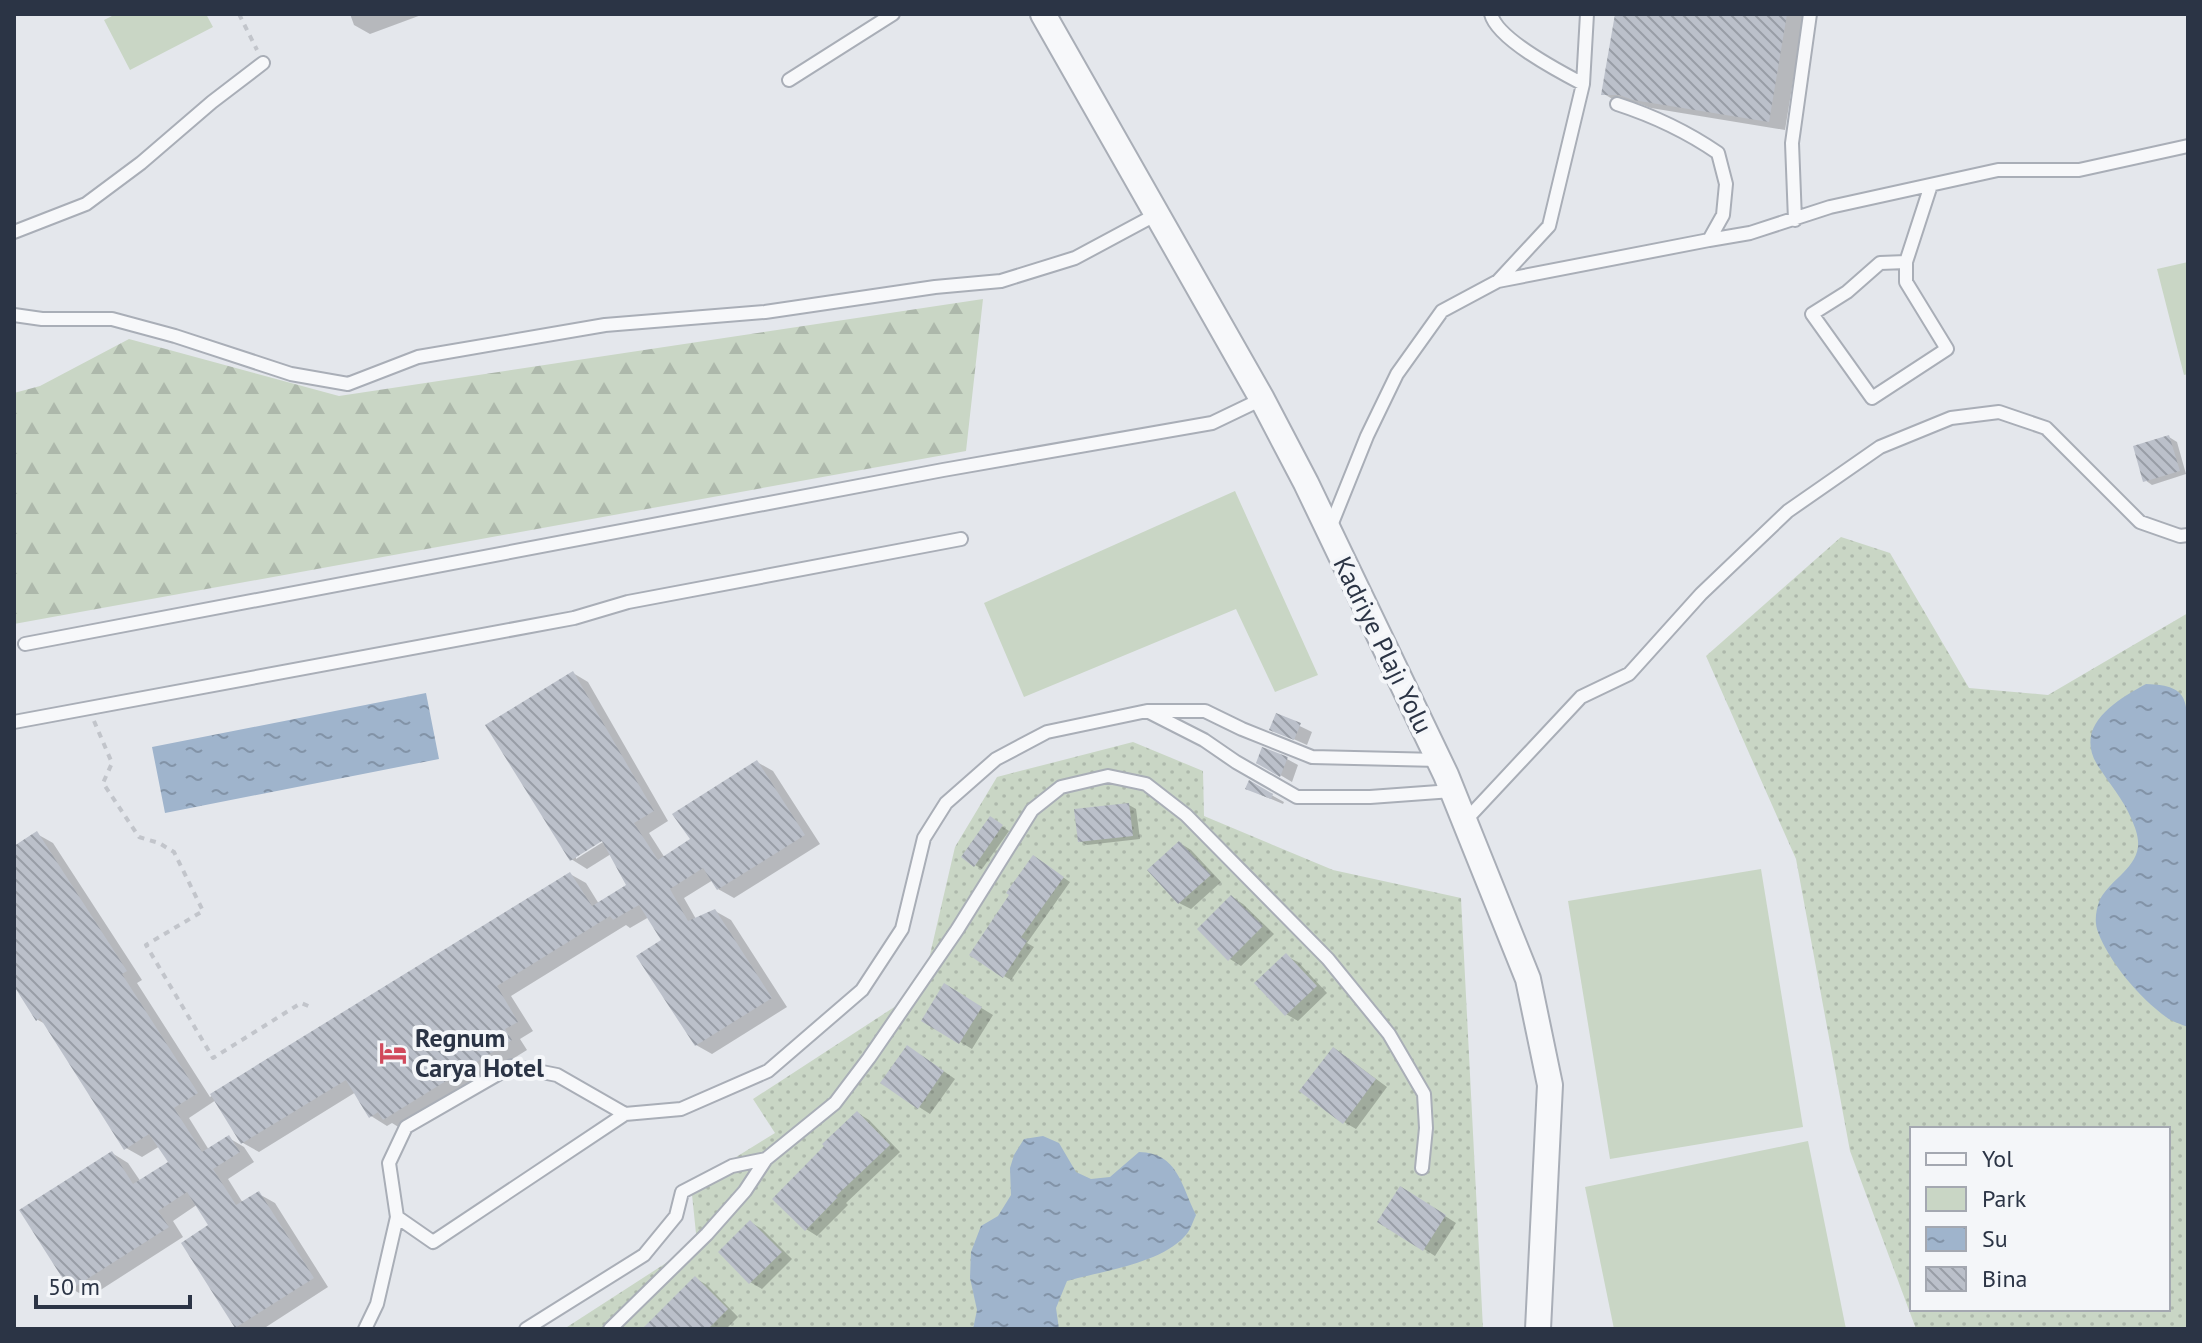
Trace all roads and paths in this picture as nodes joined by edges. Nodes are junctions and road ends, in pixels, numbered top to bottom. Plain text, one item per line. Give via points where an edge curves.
1 (239, 14) edge
2 (893, 14) edge
3 (1043, 14) edge
4 (1491, 14) edge
5 (1587, 14) edge
6 (1810, 14) edge
7 (263, 63) joint
8 (789, 80) dead end
9 (1583, 84) junction
10 (1617, 104) dead end
11 (2188, 146) edge
12 (1931, 185) junction
13 (1157, 214) junction
14 (1795, 220) junction
15 (14, 232) edge
16 (1709, 240) junction
17 (1906, 262) junction
18 (1498, 281) junction
19 (14, 315) edge
20 (1262, 399) junction
21 (1329, 531) junction
22 (2188, 535) edge
23 (961, 539) dead end
24 (25, 644) dead end
25 (89, 708) junction
26 (1147, 711) junction
27 (14, 722) edge
28 (1439, 760) junction
29 (1452, 791) junction
30 (1465, 821) junction
31 (313, 1008) dead end
32 (625, 1114) junction
33 (766, 1159) junction
34 (1422, 1168) dead end
35 (397, 1217) junction
36 (365, 1329) edge
37 (526, 1329) edge
38 (610, 1329) edge
39 (1538, 1329) edge

1 - 7 path
2 - 8 lane
3 - 13 street, Kadriye Plajı Yolu
4 - 9 lane via 1493,24 1541,62
5 - 9 lane
6 - 14 lane via 1792,143
7 - 15 lane via 86,204
9 - 18 lane via 1549,226
10 - 16 lane via 1687,132 1718,153 1726,184 1723,215
11 - 12 lane via 2079,170 1998,170
12 - 14 lane
12 - 17 lane
13 - 19 lane via 1075,258 1001,281 765,312 605,325 418,357 348,384 291,374 112,319
13 - 20 street, Kadriye Plajı Yolu
14 - 16 lane
16 - 18 lane
17 - 17 lane via 1906,282 1947,349 1872,398 1812,314 1880,263
18 - 21 lane via 1442,311 1397,374
20 - 21 street, Kadriye Plajı Yolu
20 - 24 lane via 1212,423
21 - 28 street, Kadriye Plajı Yolu
22 - 30 lane via 2140,522 2046,428 1999,412 1951,418 1880,447 1788,511 1701,594 1629,674 1581,697
23 - 25 lane
25 - 27 lane
25 - 31 path via 112,763 103,783 139,837 174,852 203,911 146,945 213,1058 301,1003
26 - 28 lane via 1205,711 1312,757
26 - 29 lane via 1297,797
26 - 32 lane via 1047,732 996,759 946,803 924,838 902,929 862,990 768,1071 681,1109
28 - 29 street, Kadriye Plajı Yolu
29 - 30 street, Kadriye Plajı Yolu
30 - 39 street, Kadriye Plajı Yolu via 1528,979 1550,1085
32 - 35 lane via 433,1242
32 - 35 lane via 557,1075 512,1066 406,1127 389,1163
33 - 34 lane via 835,1103 957,930 1032,810 1061,787 1108,776 1146,784 1186,815 1328,959 1389,1034 1424,1094
33 - 37 lane via 732,1166 682,1192 676,1216 644,1255
33 - 38 lane via 707,1234
35 - 36 lane via 377,1304

